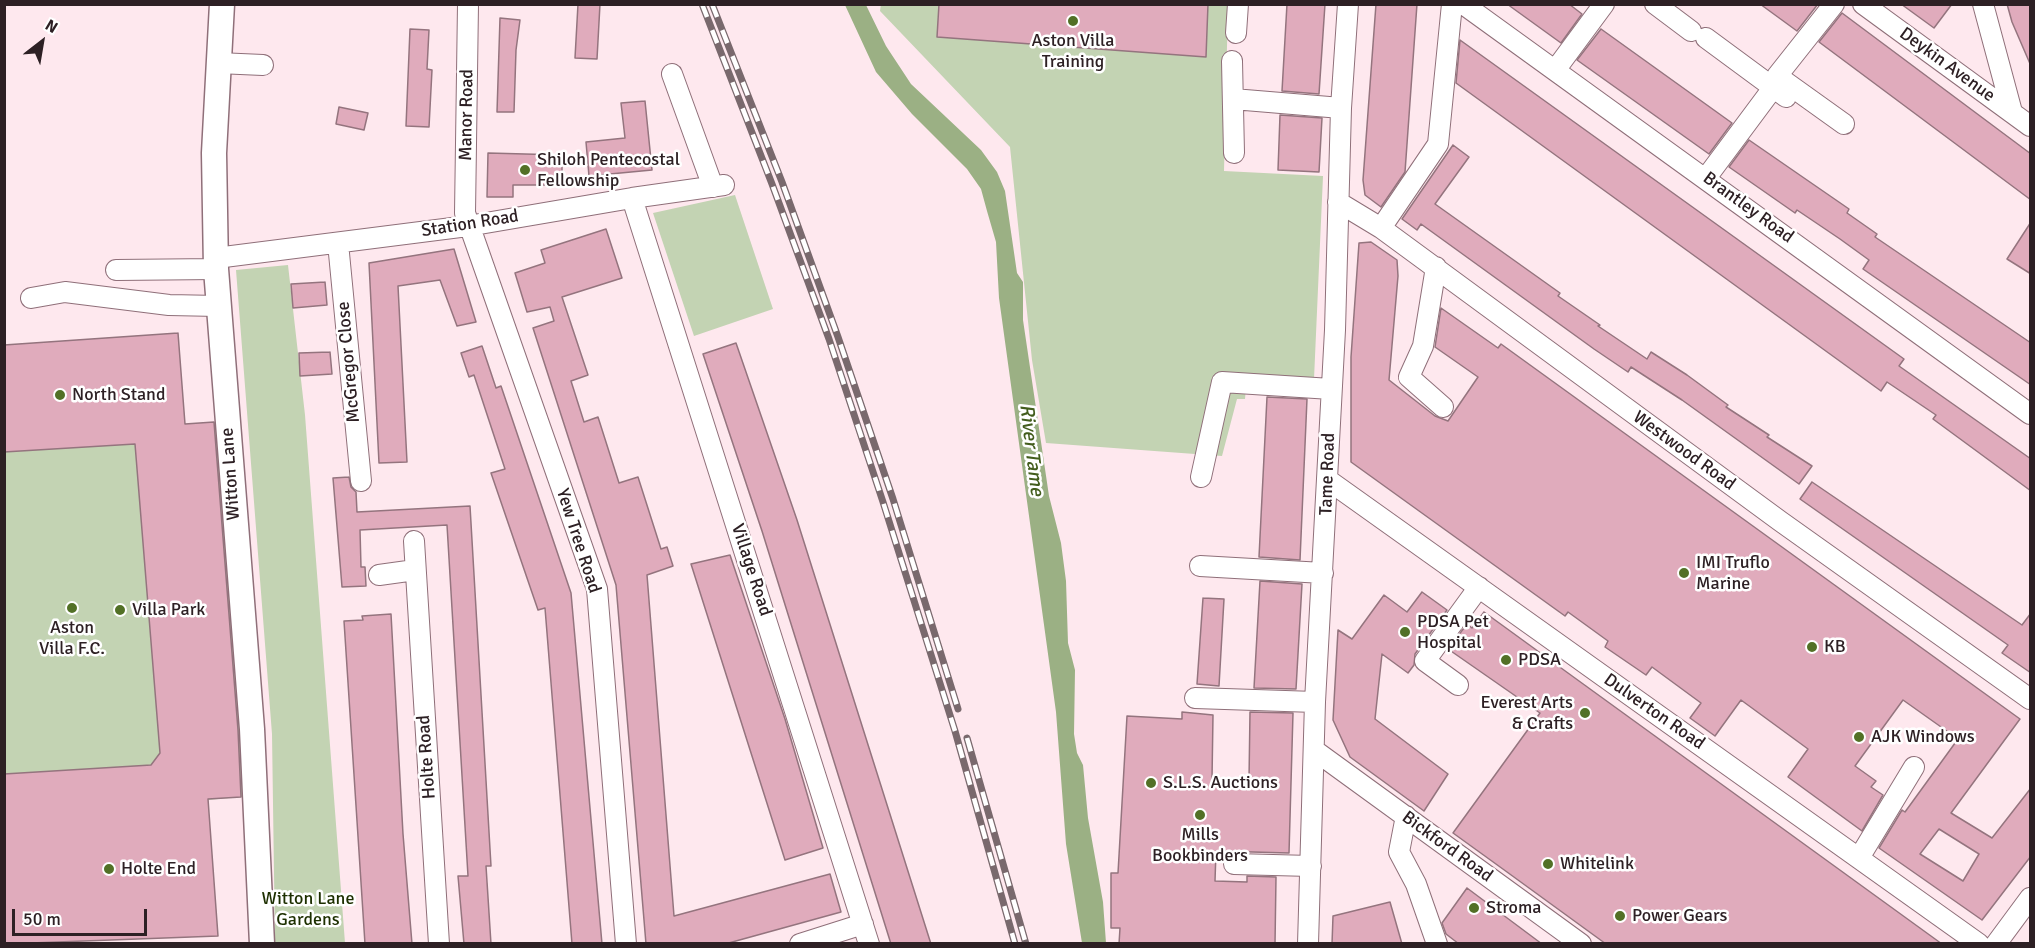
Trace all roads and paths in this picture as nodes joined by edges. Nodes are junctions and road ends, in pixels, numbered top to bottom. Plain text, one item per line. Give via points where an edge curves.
1 (222, 4) edge
2 (468, 4) edge
3 (1238, 4) edge
4 (1348, 4) edge
5 (1452, 4) edge
6 (1463, 4) edge
7 (1604, 4) edge
8 (1655, 4) edge
9 (1834, 4) edge
10 (1863, 4) edge
11 (1983, 4) edge
12 (1236, 33) dead end
13 (1232, 61) dead end
14 (218, 63) junction
15 (263, 65) dead end
16 (1556, 69) junction
17 (672, 74) dead end
18 (1775, 82) junction
19 (1233, 99) junction
20 (1341, 108) junction
21 (2012, 112) junction
22 (2031, 126) edge
23 (1841, 130) dead end
24 (1234, 153) dead end
25 (1706, 178) junction
26 (633, 198) junction
27 (1338, 202) junction
28 (468, 226) junction
29 (1381, 228) junction
30 (338, 243) junction
31 (216, 264) junction
32 (1436, 267) junction
33 (31, 298) dead end
34 (165, 304) junction
35 (218, 306) junction
36 (1330, 389) junction
37 (1443, 407) dead end
38 (2031, 414) edge
39 (1201, 477) dead end
40 (1328, 480) junction
41 (360, 481) dead end
42 (414, 541) dead end
43 (1200, 567) dead end
44 (415, 570) junction
45 (1323, 573) junction
46 (379, 575) dead end
47 (1479, 587) junction
48 (1458, 685) dead end
49 (1195, 698) dead end
50 (2031, 699) edge
51 (1315, 702) junction
52 (1314, 750) junction
53 (1914, 767) dead end
54 (1406, 816) junction
55 (1859, 858) junction
56 (1234, 864) dead end
57 (1311, 866) junction
58 (2031, 898) edge
59 (863, 924) junction
60 (262, 944) edge
61 (439, 944) edge
62 (626, 944) edge
63 (800, 944) edge
64 (869, 944) edge
65 (1308, 944) edge
66 (1437, 944) edge
67 (1581, 944) edge
68 (1979, 944) edge
69 (1996, 944) edge

1 - 14 main road, Witton Lane
2 - 28 street, Manor Road
3 - 12 street
4 - 20 street, Tame Road
5 - 29 street via 1438,144
6 - 16 street, Brantley Road
7 - 16 street
8 - 18 street
9 - 18 street
10 - 21 street, Deykin Avenue
11 - 21 street
13 - 19 street
14 - 15 street
14 - 31 main road, Witton Lane
16 - 25 street, Brantley Road
17 - 26 street, Station Road via 719,186
18 - 23 street
18 - 25 street
19 - 20 street
19 - 24 street
20 - 27 street, Tame Road
21 - 22 street, Deykin Avenue
25 - 38 street, Brantley Road
26 - 28 street, Station Road
26 - 59 street, Village Road
27 - 29 street, Westwood Road
27 - 36 street, Tame Road
28 - 30 street, Station Road
28 - 62 street, Yew Tree Road via 597,589
29 - 32 street, Westwood Road
30 - 31 street, Station Road
30 - 41 street, McGregor Close
31 - 34 street, Station Road via 116,270
31 - 35 main road, Witton Lane
32 - 37 street via 1423,346 1409,377
32 - 50 street, Westwood Road via 1780,521
33 - 34 street via 65,292
34 - 35 street
35 - 60 main road, Witton Lane via 252,729
36 - 39 street via 1222,382
36 - 40 street, Tame Road
40 - 45 street, Tame Road
40 - 47 street, Dulverton Road
42 - 44 street, Holte Road
43 - 45 street
44 - 46 street
44 - 61 street, Holte Road
45 - 51 street, Tame Road
47 - 48 street via 1425,661
47 - 55 street, Dulverton Road
49 - 51 street
51 - 52 street, Tame Road
52 - 54 street, Bickford Road
52 - 57 street, Tame Road
53 - 55 street
54 - 66 street via 1399,852 1416,884
54 - 67 street, Bickford Road
55 - 68 street, Dulverton Road
56 - 57 street
57 - 65 street, Tame Road
58 - 69 street
59 - 63 street
59 - 64 street, Village Road

